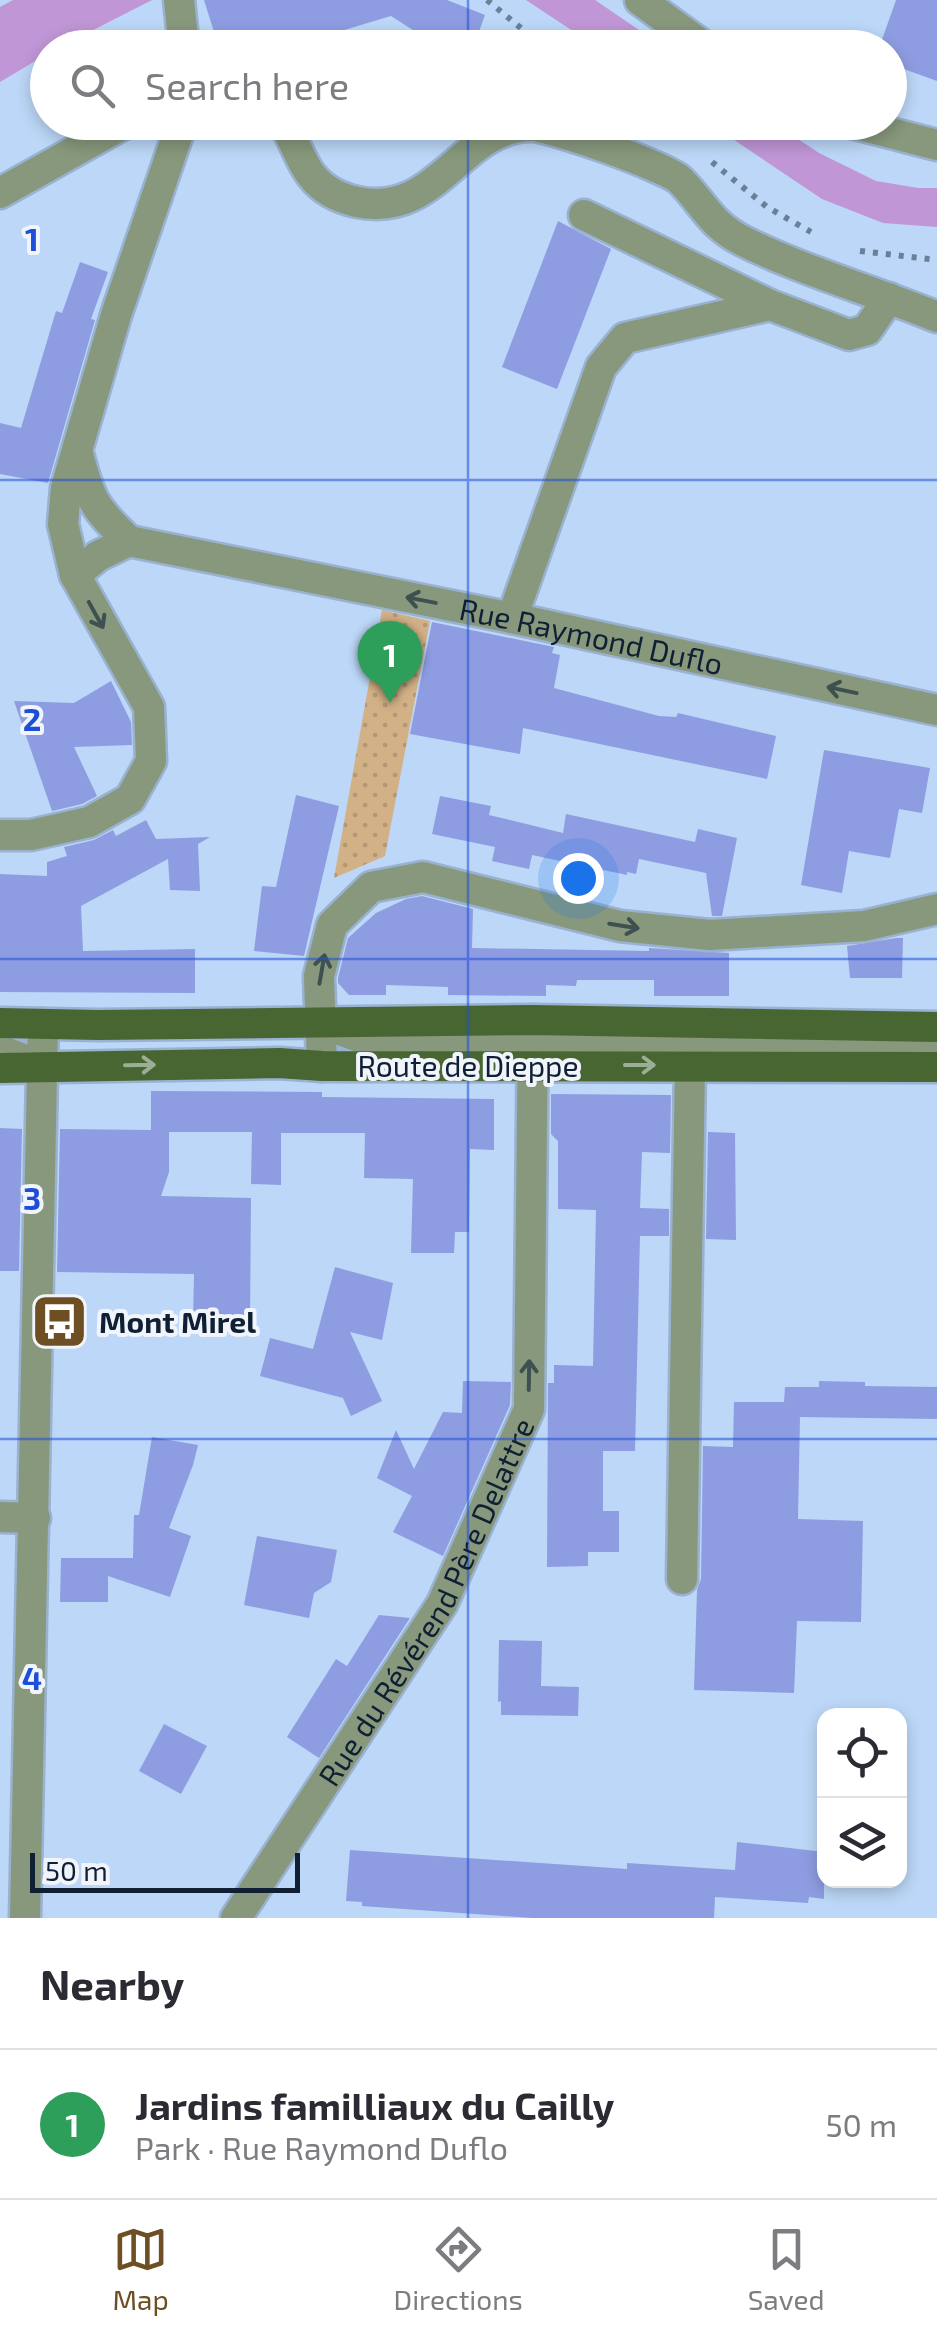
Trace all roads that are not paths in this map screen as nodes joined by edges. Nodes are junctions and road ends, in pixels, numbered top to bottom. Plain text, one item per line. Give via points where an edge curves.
1 (179, 0) edge
2 (640, 0) edge
3 (182, 30) edge
4 (681, 30) edge
5 (907, 138) edge
6 (95, 140) edge
7 (176, 140) edge
8 (295, 140) edge
9 (489, 140) edge
10 (584, 140) edge
11 (937, 146) edge
12 (0, 193) edge
13 (584, 215) dead end
14 (889, 298) junction
15 (770, 305) junction
16 (932, 312) edge
17 (78, 454) junction
18 (129, 541) junction
19 (75, 575) junction
20 (512, 618) junction
21 (937, 710) edge
22 (0, 834) edge
23 (937, 909) edge
24 (319, 1022) junction
25 (0, 1023) edge
26 (43, 1024) junction
27 (937, 1027) edge
28 (533, 1040) junction
29 (937, 1046) edge
30 (0, 1050) edge
31 (690, 1064) junction
32 (322, 1066) junction
33 (42, 1067) junction
34 (0, 1068) edge
35 (937, 1068) edge
36 (0, 1517) edge
37 (35, 1518) junction
38 (682, 1579) dead end
39 (25, 1918) edge
40 (236, 1918) edge

1 - 3 street
2 - 4 street
5 - 11 street
6 - 12 street
7 - 17 street via 116,315
8 - 9 street via 309,174 327,191 384,206 414,198
10 - 14 street via 677,176 713,222 744,242
13 - 15 street
14 - 15 street via 866,330 850,334
14 - 16 street
15 - 20 street via 625,338 601,368
17 - 18 street via 88,496
17 - 19 street via 63,524
18 - 19 street
20 -> 18 street, Rue Raymond Duflo
19 -> 22 street via 149,707 151,761 130,799 89,822 31,835
21 -> 20 street, Rue Raymond Duflo
24 -> 23 street via 319,976 332,924 370,888 423,876 620,926 710,935 864,926
24 - 26 main road, Route de Dieppe
24 - 28 main road, Route de Dieppe
24 - 32 street
25 - 26 main road, Route de Dieppe
26 - 33 street
27 - 28 main road, Route de Dieppe
28 - 29 street
28 -> 31 main road, Route de Dieppe
28 - 32 main road, Route de Dieppe
40 -> 28 street, Rue du Révérend Père Delattre via 442,1604 528,1410
30 - 33 street
31 - 35 main road, Route de Dieppe
31 - 38 street
33 -> 32 main road, Route de Dieppe
33 - 34 main road, Route de Dieppe
33 - 37 street
36 - 37 street
37 - 39 street

